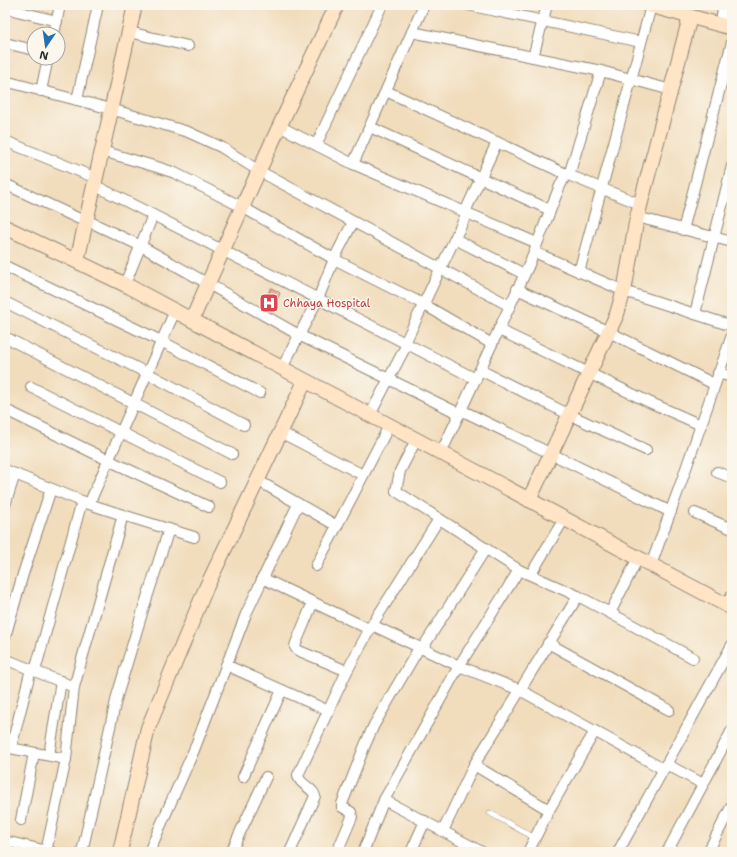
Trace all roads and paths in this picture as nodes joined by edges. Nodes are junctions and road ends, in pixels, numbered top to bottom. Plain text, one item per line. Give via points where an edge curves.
1 (60, 5) edge
2 (98, 5) edge
3 (135, 5) edge
4 (337, 5) edge
5 (382, 5) edge
6 (424, 5) edge
7 (468, 5) edge
8 (547, 5) edge
9 (650, 5) edge
10 (724, 5) edge
11 (5, 8) edge
12 (690, 17) junction
13 (57, 21) junction
14 (543, 21) junction
15 (56, 26) edge
16 (726, 27) edge
17 (129, 32) junction
18 (412, 32) junction
19 (641, 42) junction
20 (732, 42) edge
21 (5, 43) edge
22 (188, 46) dead end
23 (26, 48) edge
24 (533, 57) junction
25 (46, 66) edge
26 (601, 71) junction
27 (631, 80) junction
28 (5, 82) edge
29 (671, 90) junction
30 (41, 91) junction
31 (386, 91) junction
32 (77, 100) junction
33 (111, 109) junction
34 (279, 126) junction
35 (370, 127) junction
36 (5, 141) edge
37 (497, 142) junction
38 (316, 145) junction
39 (102, 151) junction
40 (353, 164) junction
41 (732, 166) edge
42 (259, 171) junction
43 (568, 174) junction
44 (481, 178) junction
45 (95, 182) junction
46 (5, 184) edge
47 (602, 189) junction
48 (242, 208) junction
49 (550, 210) junction
50 (638, 211) junction
51 (466, 213) junction
52 (153, 215) junction
53 (86, 221) junction
54 (353, 222) junction
55 (5, 227) edge
56 (683, 230) junction
57 (714, 238) junction
58 (455, 239) junction
59 (732, 242) edge
60 (141, 246) junction
61 (535, 248) junction
62 (222, 250) junction
63 (334, 259) junction
64 (77, 261) junction
65 (5, 266) edge
66 (441, 267) junction
67 (579, 272) junction
68 (524, 274) junction
69 (208, 283) junction
70 (125, 284) junction
71 (518, 289) junction
72 (624, 291) junction
73 (318, 299) junction
74 (5, 302) edge
75 (423, 304) junction
76 (510, 306) junction
77 (175, 311) junction
78 (695, 314) junction
79 (192, 320) junction
80 (732, 326) edge
81 (499, 330) junction
82 (609, 332) junction
83 (299, 335) junction
84 (732, 335) edge
85 (5, 337) edge
86 (161, 341) junction
87 (406, 343) junction
88 (492, 344) junction
89 (282, 368) junction
90 (147, 373) junction
91 (590, 373) junction
92 (718, 373) junction
93 (478, 375) junction
94 (732, 377) edge
95 (389, 379) junction
96 (305, 381) junction
97 (714, 384) junction
98 (31, 387) dead end
99 (260, 393) dead end
100 (134, 403) junction
101 (10, 412) dead end
102 (460, 412) junction
103 (370, 415) junction
104 (570, 415) junction
105 (244, 424) dead end
106 (701, 425) junction
107 (389, 426) junction
108 (121, 431) junction
109 (280, 432) junction
110 (416, 440) junction
111 (646, 450) dead end
112 (232, 454) dead end
113 (441, 454) junction
114 (551, 454) junction
115 (108, 460) junction
116 (5, 470) edge
117 (716, 472) dead end
118 (15, 474) junction
119 (363, 475) junction
120 (732, 478) edge
121 (257, 480) junction
122 (220, 482) dead end
123 (51, 489) junction
124 (529, 500) junction
125 (85, 502) junction
126 (298, 504) junction
127 (5, 505) edge
128 (209, 507) dead end
129 (671, 512) junction
130 (695, 513) dead end
131 (123, 515) junction
132 (439, 519) junction
133 (564, 519) junction
134 (337, 526) junction
135 (170, 529) junction
136 (732, 529) edge
137 (194, 537) dead end
138 (486, 548) junction
139 (638, 558) junction
140 (651, 565) junction
141 (316, 566) dead end
142 (519, 570) junction
143 (531, 574) junction
144 (262, 578) junction
145 (578, 596) junction
146 (313, 602) junction
147 (730, 603) edge
148 (610, 613) junction
149 (370, 627) junction
150 (5, 637) edge
151 (548, 643) junction
152 (732, 646) edge
153 (421, 648) junction
154 (693, 658) dead end
155 (5, 659) edge
156 (226, 664) junction
157 (459, 666) junction
158 (33, 670) junction
159 (347, 671) junction
160 (61, 682) junction
161 (74, 687) junction
162 (282, 690) junction
163 (520, 690) junction
164 (669, 710) dead end
165 (328, 711) junction
166 (732, 730) edge
167 (595, 731) junction
168 (8, 748) edge
169 (34, 753) junction
170 (48, 756) junction
171 (66, 759) junction
172 (474, 765) junction
173 (665, 766) junction
174 (243, 777) dead end
175 (266, 777) dead end
176 (703, 784) junction
177 (384, 800) junction
178 (732, 805) edge
179 (549, 810) junction
180 (490, 813) dead end
181 (21, 820) dead end
182 (425, 821) junction
183 (443, 831) junction
184 (534, 838) junction
185 (5, 841) edge
186 (465, 848) edge
187 (48, 852) edge
188 (82, 852) edge
189 (120, 852) edge
190 (149, 852) edge
191 (231, 852) edge
192 (290, 852) edge
193 (337, 852) edge
194 (363, 852) edge
195 (411, 852) edge
196 (482, 852) edge
197 (528, 852) edge
198 (618, 852) edge
199 (667, 852) edge
200 (708, 852) edge

1 - 13 street
2 - 32 street
3 - 17 street
4 - 34 street
5 - 38 street
6 - 18 street
7 - 14 street
8 - 14 street
9 - 12 street
9 - 19 street
10 - 16 street
11 - 13 street
12 - 16 street
12 - 29 street
13 - 15 street
14 - 19 street
14 - 24 street
17 - 22 street
17 - 33 street
18 - 24 street
18 - 31 street
19 - 27 street
20 - 56 street
21 - 23 street
24 - 26 street
25 - 30 street
26 - 27 street
26 - 43 street
27 - 29 street
27 - 47 street
28 - 30 street
29 - 50 street
30 - 32 street
31 - 35 street
31 - 37 street
32 - 33 street
33 - 39 street
33 - 42 street via 206,139
34 - 38 street
34 - 42 street
35 - 40 street
35 - 44 street
36 - 45 street
37 - 43 street
37 - 44 street
38 - 40 street
39 - 45 street
39 - 48 street via 168,170
40 - 51 street
41 - 57 street
42 - 48 street
42 - 54 street
43 - 47 street
43 - 49 street
44 - 49 street
44 - 51 street
45 - 52 street
45 - 53 street
46 - 53 street
47 - 50 street
47 - 67 street
48 - 62 street
48 - 63 street
49 - 61 street
50 - 56 street
50 - 72 street
51 - 58 street
51 - 61 street
52 - 60 street
52 - 62 street
53 - 60 street
53 - 64 street
54 - 63 street
54 - 66 street
55 - 64 street
56 - 57 street
57 - 59 street
57 - 78 street
58 - 66 street
58 - 68 street
60 - 69 street
60 - 70 street
61 - 67 street
61 - 68 street
62 - 69 street
62 - 73 street
63 - 73 street
63 - 75 street
64 - 70 street
65 - 86 street
66 - 75 street
66 - 76 street
67 - 72 street
68 - 71 street
69 - 79 street
69 - 83 street
70 - 77 street
71 - 76 street
71 - 82 street
72 - 78 street
72 - 82 street
73 - 83 street
73 - 87 street
74 - 90 street
75 - 87 street
75 - 88 street
76 - 81 street
77 - 79 street
77 - 86 street
78 - 80 street
79 - 89 street
81 - 88 street
81 - 91 street
82 - 91 street
82 - 97 street
83 - 89 street
83 - 95 street
84 - 92 street
85 - 100 street
86 - 90 street
86 - 99 street
87 - 93 street
87 - 95 street
88 - 93 street
89 - 96 street
90 - 100 street
90 - 105 street
91 - 104 street
91 - 106 street
92 - 94 street
92 - 97 street
93 - 102 street
93 - 104 street
95 - 102 street
95 - 103 street
96 - 103 street
96 - 109 street
97 - 106 street
98 - 108 street
100 - 108 street
100 - 112 street
101 - 115 street
102 - 113 street
102 - 114 street
103 - 107 street
104 - 111 street
104 - 114 street
106 - 129 street
107 - 110 street
107 - 119 street
108 - 115 street
108 - 122 street
109 - 119 street
109 - 121 street
110 - 113 street
110 - 132 street via 400,471 396,491
113 - 124 street
114 - 124 street
114 - 129 street
115 - 125 street
115 - 128 street
116 - 118 street
117 - 120 street
118 - 123 street
118 - 127 street
119 - 134 street
121 - 126 street
121 - 189 street via 206,588 148,728
123 - 125 street
123 - 150 street
124 - 133 street
125 - 131 street
125 - 158 street
126 - 134 street
126 - 144 street
129 - 140 street
130 - 136 street
131 - 135 street
131 - 161 street
132 - 138 street
132 - 149 street
133 - 139 street
133 - 143 street
134 - 141 street
135 - 137 street
135 - 188 street via 117,696
138 - 142 street
138 - 153 street
139 - 140 street
139 - 148 street
140 - 147 street
142 - 143 street
142 - 157 street
143 - 145 street
144 - 146 street
144 - 156 street
145 - 148 street
145 - 151 street
146 - 149 street
146 - 159 street via 295,647
148 - 154 street
149 - 153 street
149 - 159 street
151 - 163 street
151 - 164 street
152 - 173 street
153 - 157 street
153 - 193 street via 374,725 365,745 342,804 342,807 353,815
155 - 158 street
156 - 162 street
156 - 190 street via 194,750
157 - 163 street
157 - 177 street
158 - 160 street
158 - 168 street
159 - 165 street
160 - 161 street
160 - 170 street
161 - 171 street
162 - 165 street
162 - 174 street
163 - 167 street
163 - 172 street
165 - 192 street via 298,775 299,780 314,792 315,796
166 - 176 street
167 - 173 street
167 - 179 street
168 - 169 street
169 - 170 street
169 - 181 street
170 - 171 street
171 - 187 street
172 - 179 street
172 - 183 street
173 - 176 street
173 - 198 street
175 - 191 street
176 - 199 street
177 - 182 street
177 - 194 street
178 - 200 street
179 - 184 street
180 - 184 lane
182 - 183 street
182 - 195 street
183 - 186 street
184 - 197 street
185 - 187 street
186 - 196 street

